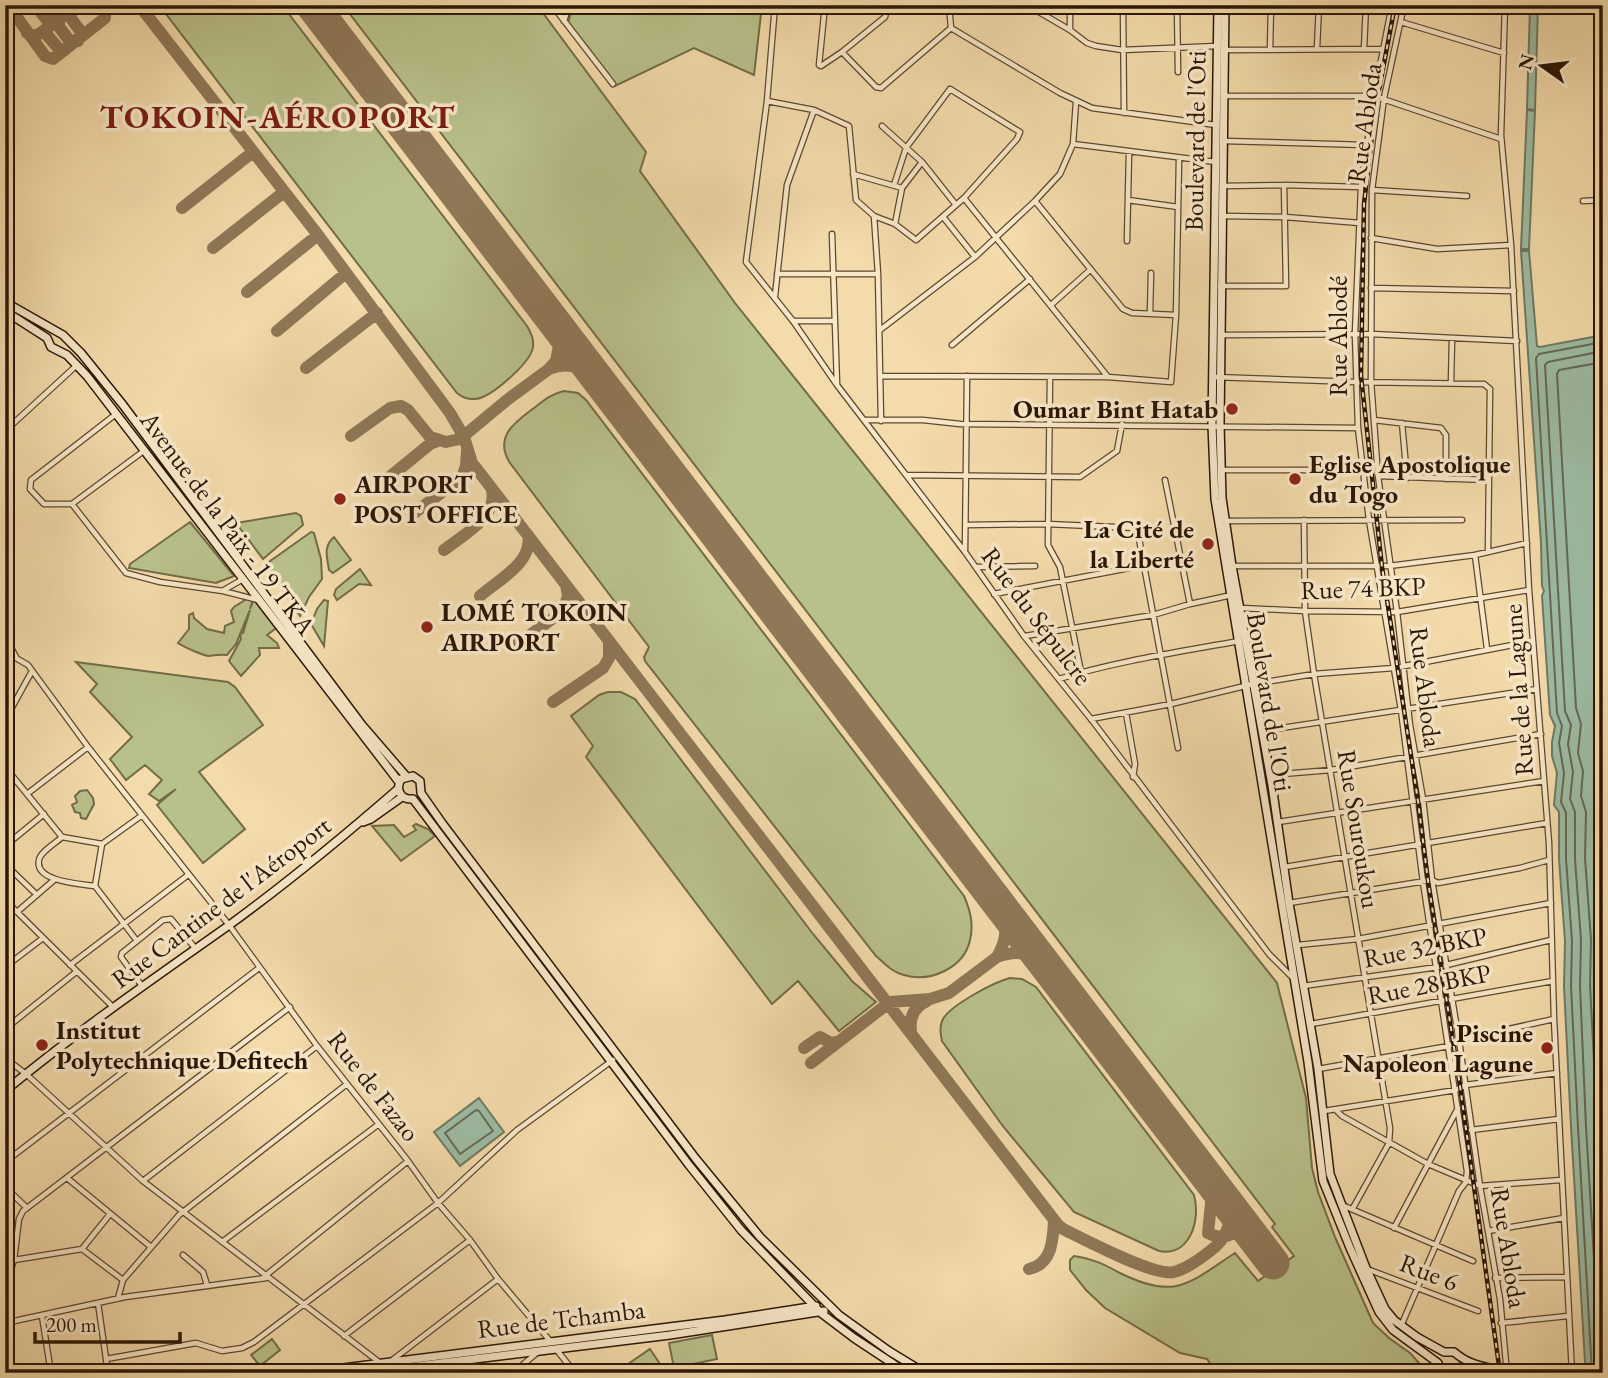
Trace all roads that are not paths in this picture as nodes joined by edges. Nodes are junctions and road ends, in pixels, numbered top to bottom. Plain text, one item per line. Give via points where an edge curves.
1 (552, 5) edge
2 (569, 5) edge
3 (775, 5) edge
4 (825, 5) edge
5 (888, 5) edge
6 (950, 5) edge
7 (1027, 5) edge
8 (1070, 5) edge
9 (1123, 5) edge
10 (1178, 5) edge
11 (1217, 5) edge
12 (1224, 5) edge
13 (1271, 5) edge
14 (1319, 5) edge
15 (1366, 5) edge
16 (1392, 5) edge
17 (1404, 5) edge
18 (1505, 5) edge
19 (564, 22) junction
20 (1401, 22) junction
21 (951, 28) junction
22 (1070, 30) junction
23 (1177, 48) junction
24 (1221, 48) junction
25 (1317, 48) junction
26 (1364, 49) junction
27 (1383, 49) junction
28 (1122, 50) junction
29 (1270, 50) junction
30 (842, 52) junction
31 (1504, 53) junction
32 (1178, 72) dead end
33 (613, 84) dead end
34 (1225, 96) junction
35 (1374, 96) junction
36 (1384, 98) junction
37 (767, 101) junction
38 (1076, 102) junction
39 (814, 110) junction
40 (1124, 113) junction
41 (1216, 125) junction
42 (882, 126) dead end
43 (1501, 139) junction
44 (1224, 141) junction
45 (1073, 144) junction
46 (1366, 145) junction
47 (906, 148) junction
48 (1129, 152) junction
49 (1179, 159) junction
50 (922, 162) junction
51 (1220, 163) junction
52 (853, 174) junction
53 (894, 185) junction
54 (1284, 185) junction
55 (1223, 186) junction
56 (1361, 187) junction
57 (902, 188) junction
58 (1372, 190) junction
59 (1467, 196) dead end
60 (964, 198) junction
61 (1128, 200) junction
62 (1603, 200) edge
63 (1035, 201) junction
64 (1583, 201) dead end
65 (956, 205) junction
66 (1178, 206) junction
67 (874, 216) junction
68 (1222, 216) junction
69 (1285, 217) junction
70 (944, 218) junction
71 (1360, 223) junction
72 (895, 224) junction
73 (832, 234) dead end
74 (997, 237) junction
75 (1371, 238) junction
76 (1127, 241) dead end
77 (1511, 245) junction
78 (975, 257) junction
79 (1090, 270) junction
80 (1151, 273) dead end
81 (777, 274) junction
82 (833, 274) junction
83 (878, 274) junction
84 (1030, 279) junction
85 (1218, 286) junction
86 (1371, 288) junction
87 (1514, 291) junction
88 (775, 297) junction
89 (5, 302) edge
90 (1051, 305) junction
91 (5, 311) edge
92 (1150, 314) junction
93 (1176, 315) junction
94 (793, 321) junction
95 (835, 321) junction
96 (880, 330) junction
97 (1355, 334) junction
98 (1371, 334) junction
99 (1222, 335) junction
100 (1452, 338) junction
101 (1517, 341) junction
102 (952, 345) dead end
103 (77, 365) junction
104 (880, 376) junction
105 (967, 376) junction
106 (1108, 377) junction
107 (1217, 377) junction
108 (1050, 378) junction
109 (1371, 381) junction
110 (1356, 382) junction
111 (1451, 383) junction
112 (837, 386) junction
113 (117, 413) junction
114 (864, 420) junction
115 (1374, 420) junction
116 (881, 421) junction
117 (967, 422) junction
118 (1402, 423) junction
119 (1122, 424) junction
120 (1049, 425) junction
121 (1216, 425) junction
122 (1359, 428) junction
123 (5, 431) edge
124 (145, 449) junction
125 (1221, 470) junction
126 (1363, 470) junction
127 (905, 475) junction
128 (966, 475) junction
129 (1048, 476) junction
130 (1378, 476) junction
131 (1407, 478) junction
132 (1446, 479) junction
133 (1165, 480) dead end
134 (1488, 480) junction
135 (1219, 499) junction
136 (72, 504) junction
137 (1383, 519) junction
138 (1304, 520) junction
139 (1369, 520) junction
140 (1462, 520) dead end
141 (1225, 522) junction
142 (1047, 524) junction
143 (966, 525) junction
144 (1527, 543) junction
145 (965, 552) junction
146 (1488, 552) junction
147 (1475, 555) junction
148 (1145, 565) junction
149 (1035, 566) dead end
150 (1232, 566) junction
151 (1304, 566) junction
152 (1389, 566) junction
153 (976, 567) junction
154 (1378, 567) junction
155 (244, 578) junction
156 (1063, 579) junction
157 (1530, 590) junction
158 (223, 591) junction
159 (994, 594) junction
160 (1234, 595) junction
161 (1482, 599) junction
162 (261, 601) junction
163 (1190, 604) junction
164 (1240, 608) junction
165 (1305, 611) junction
166 (1386, 612) junction
167 (1397, 612) junction
168 (1153, 615) junction
169 (1074, 628) junction
170 (1024, 636) junction
171 (5, 637) edge
172 (1533, 640) junction
173 (1242, 641) junction
174 (1487, 649) junction
175 (1161, 655) junction
176 (5, 656) edge
177 (16, 658) junction
178 (1403, 666) junction
179 (1394, 668) junction
180 (32, 671) junction
181 (1082, 672) junction
182 (1314, 674) junction
183 (1059, 679) junction
184 (1249, 685) junction
185 (1537, 689) junction
186 (1171, 704) junction
187 (1408, 709) junction
188 (1401, 710) junction
189 (1126, 713) junction
190 (1091, 719) junction
191 (5, 720) edge
192 (1322, 721) junction
193 (1262, 731) junction
194 (1541, 734) junction
195 (88, 747) junction
196 (1178, 748) dead end
197 (1416, 755) junction
198 (1407, 757) junction
199 (5, 767) edge
200 (1331, 770) junction
201 (1269, 775) junction
202 (406, 776) junction
203 (1133, 777) junction
204 (1544, 781) junction
205 (400, 789) junction
206 (421, 793) junction
207 (27, 794) junction
208 (413, 799) junction
209 (1423, 799) junction
210 (1413, 802) junction
211 (44, 814) junction
212 (1337, 814) junction
213 (141, 816) junction
214 (1277, 822) junction
215 (1547, 823) junction
216 (62, 837) junction
217 (102, 844) junction
218 (1428, 844) junction
219 (1420, 845) junction
220 (5, 846) edge
221 (1345, 859) junction
222 (1549, 860) junction
223 (5, 864) edge
224 (1285, 867) junction
225 (188, 875) junction
226 (54, 880) junction
227 (1432, 880) junction
228 (1423, 882) junction
229 (95, 886) junction
230 (37, 895) junction
231 (1350, 895) junction
232 (6, 902) edge
233 (1289, 903) junction
234 (1550, 903) junction
235 (17, 912) junction
236 (123, 924) junction
237 (1440, 924) junction
238 (229, 925) junction
239 (1431, 926) junction
240 (43, 938) junction
241 (1357, 939) junction
242 (1551, 940) junction
243 (137, 941) junction
244 (1298, 945) junction
245 (195, 948) junction
246 (1447, 964) junction
247 (69, 965) junction
248 (5, 967) edge
249 (1438, 967) junction
250 (259, 968) junction
251 (76, 972) junction
252 (1293, 978) junction
253 (1365, 978) junction
254 (1553, 981) junction
255 (142, 987) junction
256 (1305, 987) junction
257 (1452, 999) junction
258 (1443, 1002) junction
259 (290, 1007) junction
260 (114, 1008) junction
261 (1371, 1015) junction
262 (1554, 1019) junction
263 (1311, 1024) junction
264 (5, 1029) edge
265 (1459, 1040) junction
266 (317, 1046) junction
267 (1449, 1046) junction
268 (618, 1054) junction
269 (5, 1058) edge
270 (1379, 1058) junction
271 (611, 1061) junction
272 (1318, 1069) junction
273 (1557, 1073) junction
274 (26, 1074) junction
275 (347, 1084) junction
276 (1465, 1085) junction
277 (1456, 1090) junction
278 (5, 1091) edge
279 (1387, 1103) junction
280 (1458, 1108) junction
281 (1336, 1110) junction
282 (1324, 1111) junction
283 (68, 1114) junction
284 (1559, 1119) junction
285 (379, 1124) junction
286 (1471, 1130) junction
287 (1389, 1143) junction
288 (105, 1148) junction
289 (408, 1161) junction
290 (5, 1162) edge
291 (1428, 1164) junction
292 (67, 1178) junction
293 (1561, 1180) junction
294 (143, 1181) junction
295 (1466, 1182) junction
296 (1480, 1186) junction
297 (5, 1187) edge
298 (438, 1203) junction
299 (1341, 1205) junction
300 (27, 1208) junction
301 (1353, 1208) junction
302 (186, 1212) junction
303 (110, 1214) junction
304 (1564, 1218) junction
305 (1394, 1228) junction
306 (1488, 1231) junction
307 (16, 1240) junction
308 (470, 1240) junction
309 (5, 1241) edge
310 (222, 1242) junction
311 (1436, 1245) junction
312 (151, 1247) junction
313 (82, 1250) junction
314 (183, 1255) dead end
315 (14, 1260) junction
316 (1473, 1261) dead end
317 (1366, 1268) junction
318 (267, 1277) junction
319 (1567, 1277) junction
320 (1495, 1278) junction
321 (498, 1279) junction
322 (123, 1280) junction
323 (207, 1285) junction
324 (5, 1286) edge
325 (1418, 1287) junction
326 (118, 1298) junction
327 (98, 1303) junction
328 (303, 1304) junction
329 (819, 1304) junction
330 (831, 1308) junction
331 (1478, 1311) dead end
332 (821, 1313) junction
333 (42, 1316) junction
334 (1568, 1316) junction
335 (5, 1323) edge
336 (1501, 1323) junction
337 (1401, 1326) junction
338 (344, 1336) junction
339 (551, 1343) junction
340 (541, 1350) junction
341 (1444, 1352) junction
342 (106, 1359) junction
343 (1460, 1359) junction
344 (380, 1363) junction
345 (1475, 1365) junction
346 (390, 1368) edge
347 (1440, 1369) edge
348 (1454, 1371) edge
349 (1498, 1371) edge
350 (1508, 1372) edge
351 (51, 1373) edge
352 (108, 1373) edge
353 (303, 1373) edge
354 (360, 1373) edge
355 (513, 1373) edge
356 (575, 1373) edge
357 (906, 1373) edge
358 (925, 1373) edge
359 (1572, 1373) edge

1 - 19 street
2 - 19 street
3 - 37 street
4 - 30 street via 819,65
5 - 30 street via 887,15
6 - 21 street
7 - 22 street
8 - 22 street
9 - 28 street
10 - 23 street
11 - 24 main road, Boulevard de l'Oti
12 - 24 main road, Boulevard de l'Oti
13 - 29 street
14 - 25 street
15 - 26 street
16 - 27 street, Rue Ablodé
17 - 20 street, Rue Abloda
18 - 31 street, Rue de la Lagune
19 - 33 street
20 - 31 street
20 - 36 street, Rue Abloda
21 - 30 street via 881,88
21 - 38 street
22 - 28 street via 1091,45
23 - 24 street
23 - 28 street
23 - 32 street
24 - 29 street
24 - 34 main road, Boulevard de l'Oti
24 - 41 main road, Boulevard de l'Oti
25 - 26 street
25 - 29 street
26 - 27 street
27 - 35 street, Rue Ablodé
28 - 40 street
31 - 43 street, Rue de la Lagune
34 - 35 street
34 - 44 main road, Boulevard de l'Oti
35 - 36 street
35 - 46 street, Rue Ablodé
36 - 43 street
36 - 58 street, Rue Abloda
37 - 39 street
37 - 88 street, Rue du Sépulcre via 746,262
38 - 40 street
38 - 45 street
39 - 52 street via 849,126
39 - 81 street via 788,185
40 - 41 street
41 - 51 main road, Boulevard de l'Oti
42 - 47 street
43 - 77 street, Rue de la Lagune
44 - 46 street
44 - 51 main road, Boulevard de l'Oti
45 - 48 street
45 - 63 street via 1060,174
46 - 56 street, Rue Ablodé
47 - 50 street
47 - 53 street
47 - 60 street via 952,89 1019,130 1017,139
48 - 49 street
48 - 61 street
49 - 51 street
49 - 66 street
50 - 57 street
50 - 65 street
51 - 55 main road, Boulevard de l'Oti
51 - 85 main road, Boulevard de l'Oti
52 - 53 street
52 - 67 street via 856,200
53 - 57 street
54 - 55 street
54 - 56 street
54 - 69 street
55 - 68 main road, Boulevard de l'Oti
56 - 71 street, Rue Ablodé
57 - 72 street
58 - 59 street
58 - 75 street, Rue Abloda
60 - 65 street
60 - 74 street
61 - 66 street
61 - 76 street
62 - 64 street
63 - 74 street
63 - 79 street
65 - 70 street
66 - 93 street
67 - 72 street
67 - 83 street
68 - 69 street
68 - 85 main road, Boulevard de l'Oti
69 - 71 street
69 - 85 street via 1284,286
70 - 72 street via 916,240
70 - 78 street
71 - 97 street, Rue Ablodé
73 - 82 street
74 - 78 street
74 - 84 street
75 - 77 street via 1437,249
75 - 86 street, Rue Abloda
77 - 87 street, Rue de la Lagune
78 - 96 street
79 - 90 street
79 - 92 street via 1127,312
80 - 92 street
81 - 82 street
81 - 88 street
82 - 83 street
82 - 95 street
83 - 96 street
84 - 90 street
84 - 102 street
85 - 99 main road, Boulevard de l'Oti
85 - 107 main road, Boulevard de l'Oti
86 - 87 street
86 - 98 street, Rue Abloda
87 - 101 street, Rue de la Lagune
88 - 94 street, Rue du Sépulcre
89 - 202 main road, Avenue de la Paix - 19 TKA via 54,329 81,353 362,725
90 - 106 street
91 - 103 main road, Avenue de la Paix - 19 TKA via 47,338
92 - 93 street
93 - 106 street via 1171,382
94 - 95 street
94 - 112 street, Rue du Sépulcre
95 - 112 street
96 - 104 street
97 - 98 street
97 - 99 street
97 - 110 street, Rue Ablodé
98 - 100 street
98 - 109 street, Rue Abloda
99 - 107 main road, Boulevard de l'Oti
100 - 101 street
100 - 111 street
101 - 144 street, Rue de la Lagune
103 - 113 main road, Avenue de la Paix - 19 TKA
103 - 123 street
104 - 105 street
104 - 116 street
105 - 108 street
105 - 117 street
106 - 108 street
107 - 110 street
107 - 121 main road, Boulevard de l'Oti
108 - 120 street
109 - 110 street
109 - 111 street
109 - 115 street, Rue Abloda
110 - 122 street, Rue Ablodé
111 - 134 street via 1484,384 1490,389
112 - 114 street, Rue du Sépulcre
113 - 124 main road, Avenue de la Paix - 19 TKA
113 - 136 street via 31,480 30,489 41,503
114 - 116 street
114 - 127 street, Rue du Sépulcre
115 - 118 street
115 - 130 street, Rue Abloda
116 - 117 street
117 - 120 street
117 - 128 street
118 - 131 street
118 - 132 street via 1437,426 1444,431
119 - 120 street
119 - 121 street
119 - 129 street via 1118,449 1084,476
120 - 129 street
121 - 122 street
121 - 125 main road, Boulevard de l'Oti
121 - 135 main road, Boulevard de l'Oti
122 - 126 street, Rue Ablodé
124 - 136 street
124 - 155 main road, Avenue de la Paix - 19 TKA
125 - 126 street
125 - 135 main road, Boulevard de l'Oti
126 - 139 street, Rue Ablodé
127 - 128 street
127 - 145 street, Rue du Sépulcre
128 - 129 street
128 - 143 street
129 - 142 street
130 - 131 street
130 - 137 street, Rue Abloda
131 - 132 street
132 - 134 street
133 - 163 street
134 - 146 street
135 - 141 main road, Boulevard de l'Oti
135 - 160 main road, Boulevard de l'Oti via 1224,567
136 - 158 street via 126,573
137 - 139 street
137 - 140 street
137 - 152 street, Rue Abloda
138 - 139 street
138 - 141 street
138 - 151 street, Rue Souroukou
139 - 154 street, Rue Ablodé
141 - 150 main road, Boulevard de l'Oti
142 - 143 street
142 - 148 street via 1135,526
142 - 156 street via 1048,545
143 - 145 street
144 - 146 street
144 - 157 street, Rue de la Lagune
145 - 153 street, Rue du Sépulcre
146 - 147 street
147 - 152 street
147 - 161 street
148 - 156 street
148 - 168 street
149 - 153 street
150 - 151 street
150 - 160 main road, Boulevard de l'Oti
151 - 154 street
151 - 165 street, Rue Souroukou
152 - 154 street
152 - 167 street, Rue Abloda
153 - 159 street, Rue du Sépulcre
154 - 166 street, Rue Ablodé
155 - 158 street
155 - 162 main road, Avenue de la Paix - 19 TKA
156 - 159 street
156 - 169 street
157 - 161 street, Rue 74 BKP
157 - 172 street, Rue de la Lagune
158 - 162 street
159 - 170 street, Rue du Sépulcre
160 - 163 street
160 - 164 main road, Boulevard de l'Oti
160 - 173 main road, Boulevard de l'Oti
161 - 167 street, Rue 74 BKP
161 - 174 street
162 - 205 main road, Avenue de la Paix - 19 TKA
163 - 168 street
164 - 165 street, Rue 74 BKP
164 - 173 main road, Boulevard de l'Oti
165 - 166 street, Rue 74 BKP
165 - 182 street, Rue Souroukou
166 - 167 street, Rue 74 BKP
166 - 179 street, Rue Ablodé
167 - 178 street, Rue Abloda
168 - 169 street
168 - 175 street
169 - 170 street
169 - 181 street
170 - 183 street, Rue du Sépulcre
171 - 177 street
172 - 174 street
172 - 185 street, Rue de la Lagune
173 - 175 street
173 - 184 main road, Boulevard de l'Oti
174 - 178 street
175 - 181 street
175 - 186 street
176 - 177 street
177 - 180 street, Rue de Fazao
178 - 179 street
178 - 187 street, Rue Abloda
179 - 182 street
179 - 188 street, Rue Ablodé
180 - 191 street
180 - 195 street, Rue de Fazao
181 - 183 street
182 - 184 street
182 - 192 street, Rue Souroukou
183 - 190 street, Rue du Sépulcre
184 - 186 street
184 - 193 main road, Boulevard de l'Oti
184 - 252 main road, Boulevard de l'Oti
185 - 187 street
185 - 194 street, Rue de la Lagune
186 - 189 street
186 - 196 street
187 - 188 street
187 - 197 street, Rue Abloda
188 - 192 street
188 - 198 street, Rue Ablodé
189 - 190 street
189 - 203 street
190 - 203 street, Rue du Sépulcre
192 - 193 street
192 - 200 street, Rue Souroukou
193 - 201 main road, Boulevard de l'Oti
194 - 197 street
194 - 204 street, Rue de la Lagune
195 - 207 street
195 - 213 street, Rue de Fazao
197 - 198 street
197 - 209 street, Rue Abloda
198 - 200 street
198 - 210 street, Rue Ablodé
199 - 207 street
200 - 201 street
200 - 212 street, Rue Souroukou
201 - 214 main road, Boulevard de l'Oti
202 - 205 main road
202 - 206 main road via 420,781
203 - 252 street, Rue du Sépulcre via 1269,954
204 - 209 street
204 - 215 street, Rue de la Lagune
205 - 208 main road
205 - 238 main road, Rue Cantine de l'Aéroport
206 - 208 main road
206 - 268 main road
207 - 211 street
208 - 271 main road
209 - 210 street
209 - 218 street, Rue Abloda
210 - 212 street
210 - 219 street, Rue Ablodé
211 - 216 street
211 - 220 street
212 - 214 street
212 - 221 street, Rue Souroukou
213 - 217 street
213 - 225 street, Rue de Fazao
214 - 224 main road, Boulevard de l'Oti
215 - 218 street
215 - 222 street, Rue de la Lagune
216 - 217 street
216 - 226 street via 39,860 41,869
217 - 229 street
218 - 219 street
218 - 227 street, Rue Abloda
219 - 221 street
219 - 228 street, Rue Ablodé
221 - 224 street
221 - 231 street, Rue Souroukou
222 - 227 street via 1438,883
222 - 234 street, Rue de la Lagune
223 - 230 street
224 - 233 main road, Boulevard de l'Oti
225 - 236 street
225 - 238 street, Rue de Fazao
226 - 229 street
226 - 230 street
227 - 228 street
227 - 237 street, Rue Abloda
228 - 231 street
228 - 239 street, Rue Ablodé
229 - 236 street
230 - 235 street
231 - 233 street
231 - 241 street, Rue Souroukou
232 - 235 street
233 - 244 main road, Boulevard de l'Oti
234 - 237 street
234 - 242 street, Rue de la Lagune
235 - 240 street
236 - 243 street
236 - 247 street
237 - 239 street
237 - 246 street, Rue Abloda
238 - 245 main road, Rue Cantine de l'Aéroport
238 - 250 street, Rue de Fazao
239 - 241 street
239 - 249 street, Rue Ablodé
240 - 247 street
240 - 248 street
241 - 244 street
241 - 253 street, Rue Souroukou
242 - 246 street, Rue 32 BKP
242 - 254 street, Rue de la Lagune
243 - 245 street via 168,918
243 - 255 street via 121,957
244 - 256 main road, Boulevard de l'Oti
245 - 255 main road, Rue Cantine de l'Aéroport
246 - 249 street, Rue 32 BKP
246 - 257 street, Rue Abloda
247 - 251 street
249 - 253 street, Rue 32 BKP
249 - 258 street, Rue Ablodé
250 - 259 street, Rue de Fazao
250 - 283 street
251 - 260 street
251 - 264 street
252 - 256 street, Rue du Sépulcre
252 - 347 main road, Boulevard de l'Oti via 1327,1193 1384,1320
253 - 256 street, Rue 32 BKP
253 - 261 street, Rue Souroukou
254 - 257 street, Rue 28 BKP
254 - 262 street, Rue de la Lagune
255 - 260 main road, Rue Cantine de l'Aéroport
256 - 263 main road, Boulevard de l'Oti
257 - 258 street, Rue 28 BKP
257 - 265 street, Rue Abloda
258 - 261 street, Rue 28 BKP
258 - 267 street, Rue Ablodé
259 - 266 street, Rue de Fazao
259 - 288 street
260 - 274 main road, Rue Cantine de l'Aéroport
261 - 263 street, Rue 28 BKP
261 - 270 street, Rue Souroukou
262 - 265 street
262 - 273 street, Rue de la Lagune
263 - 272 main road, Boulevard de l'Oti
265 - 267 street
265 - 276 street, Rue Abloda
266 - 275 street, Rue de Fazao
266 - 294 street
267 - 270 street
267 - 277 street, Rue Ablodé
268 - 271 street
268 - 329 main road via 737,1211
269 - 274 street
270 - 272 street
270 - 279 street, Rue Souroukou
271 - 298 street via 517,1130
271 - 329 main road via 741,1230
272 - 282 main road, Boulevard de l'Oti
273 - 276 street
273 - 284 street, Rue de la Lagune
274 - 278 main road, Rue Cantine de l'Aéroport
274 - 283 street
275 - 285 street, Rue de Fazao
275 - 302 street
276 - 277 street
276 - 286 street, Rue Abloda
277 - 279 street
277 - 280 street, Rue Ablodé
279 - 281 street
279 - 287 street, Rue Souroukou
280 - 291 street
280 - 295 street, Rue Ablodé
281 - 282 street
281 - 287 street
282 - 299 main road, Boulevard de l'Oti via 1330,1174
283 - 288 street
283 - 290 street
284 - 286 street
284 - 293 street, Rue de la Lagune
285 - 289 street, Rue de Fazao
285 - 310 street
286 - 296 street, Rue Abloda
287 - 291 street
287 - 301 street
288 - 292 street
288 - 294 street
289 - 298 street, Rue de Fazao
289 - 318 street
291 - 295 street
291 - 305 street
292 - 300 street
292 - 303 street
293 - 296 street
293 - 304 street, Rue de la Lagune
294 - 302 street
295 - 296 street
295 - 311 street
296 - 306 street, Rue Abloda
297 - 300 street
298 - 308 street, Rue de Fazao
298 - 328 street
299 - 301 street
299 - 317 main road, Boulevard de l'Oti
300 - 307 street via 19,1219
301 - 305 street
302 - 310 street
302 - 312 street
303 - 312 street
303 - 313 street
304 - 306 street
304 - 319 street, Rue de la Lagune
305 - 311 street
306 - 320 street, Rue Abloda
307 - 309 street
307 - 315 street
308 - 321 street, Rue de Fazao
308 - 338 street
310 - 318 street
311 - 316 street
311 - 325 street
312 - 322 street
313 - 315 street
313 - 322 street
314 - 323 street via 203,1272
315 - 324 street
317 - 325 street, Rue 6
317 - 337 main road, Boulevard de l'Oti via 1385,1310
318 - 323 street
318 - 328 street
319 - 320 street
319 - 334 street, Rue de la Lagune
320 - 336 street, Rue Abloda
321 - 339 street, Rue de Fazao
321 - 346 street
322 - 326 street
323 - 326 street
325 - 331 street, Rue 6
325 - 337 street
326 - 327 street
327 - 333 street
327 - 342 street
328 - 338 street
328 - 342 street via 242,1348 222,1351 196,1343
329 - 330 main road
329 - 332 main road
329 - 339 main road, Rue de Tchamba
330 - 332 main road, Rue de Tchamba
330 - 358 main road
332 - 339 main road, Rue de Tchamba via 670,1335
332 - 357 main road
333 - 335 street
333 - 351 street
334 - 336 street
334 - 359 street, Rue de la Lagune
336 - 350 street, Rue Abloda
337 - 341 main road, Boulevard de l'Oti
338 - 344 street
339 - 340 main road, Rue de Tchamba
339 - 346 main road, Rue de Tchamba
339 - 356 street, Rue de Fazao
340 - 346 main road, Rue de Tchamba
340 - 355 street
341 - 343 main road via 1454,1352
341 - 347 main road via 1439,1357
342 - 352 street
343 - 345 main road
343 - 348 main road
344 - 346 main road, Rue de Tchamba
344 - 353 main road, Rue de Tchamba
345 - 348 main road
345 - 349 main road
346 - 354 main road, Rue de Tchamba
347 - 348 main road
349 - 350 main road

